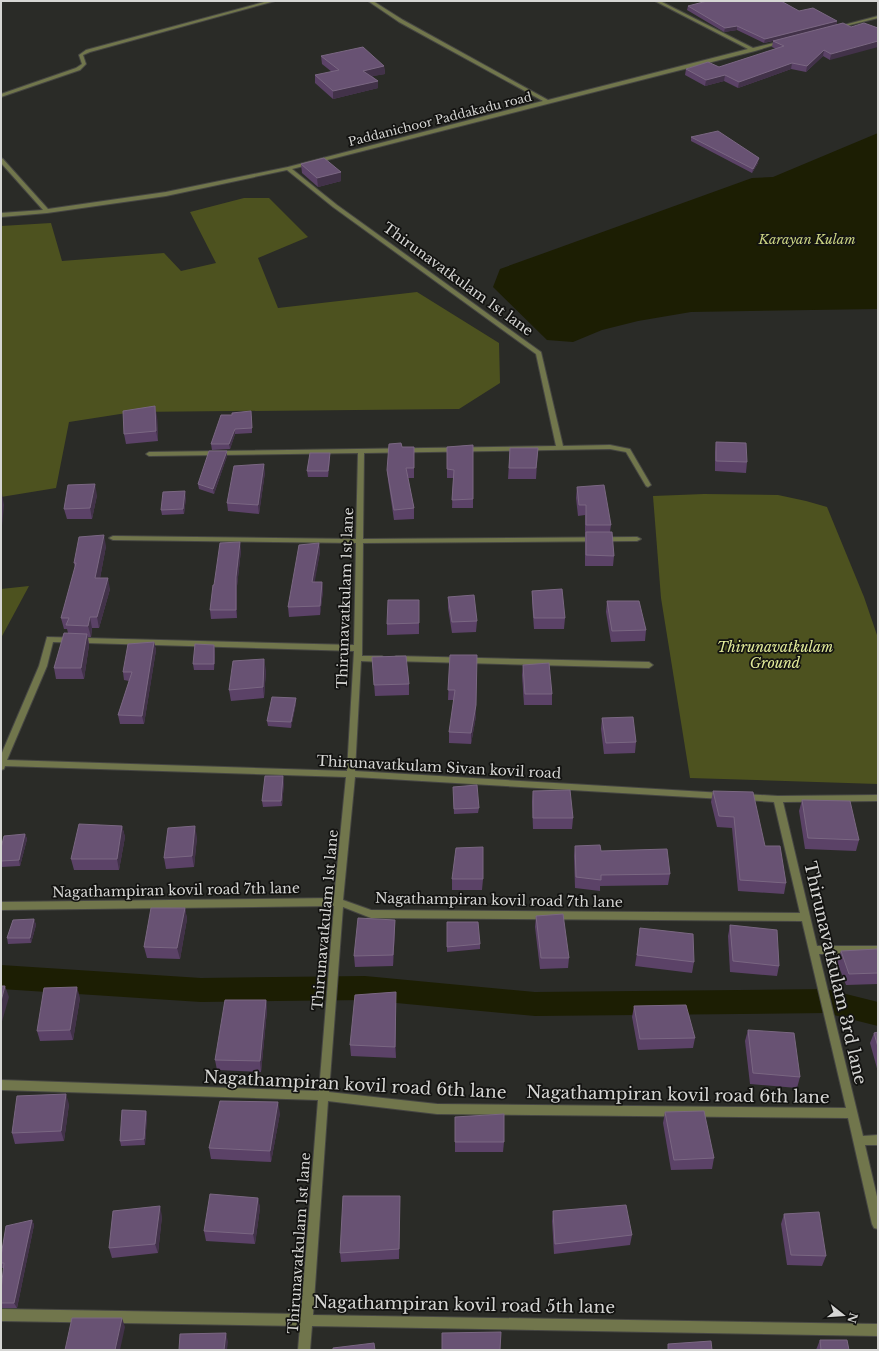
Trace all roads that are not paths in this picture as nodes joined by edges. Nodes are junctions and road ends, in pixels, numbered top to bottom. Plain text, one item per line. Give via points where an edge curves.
1 (273, 1) edge
2 (370, 1) edge
3 (657, 1) edge
4 (878, 17) edge
5 (834, 28) edge
6 (790, 40) edge
7 (753, 50) junction
8 (1, 96) edge
9 (548, 102) junction
10 (1, 160) edge
11 (288, 168) junction
12 (47, 211) junction
13 (1, 215) edge
14 (560, 448) junction
15 (361, 451) junction
16 (149, 454) dead end
17 (648, 485) dead end
18 (113, 538) dead end
19 (637, 539) dead end
20 (360, 541) junction
21 (358, 648) junction
22 (357, 658) junction
23 (649, 665) dead end
24 (1, 765) edge
25 (351, 774) junction
26 (878, 798) edge
27 (778, 799) junction
28 (338, 902) junction
29 (1, 906) edge
30 (806, 917) junction
31 (814, 950) junction
32 (878, 950) edge
33 (1, 1085) edge
34 (324, 1096) junction
35 (852, 1113) junction
36 (878, 1140) edge
37 (858, 1141) junction
38 (878, 1224) edge
39 (1, 1315) edge
40 (306, 1320) junction
41 (878, 1330) edge
42 (304, 1350) edge

1 - 8 street via 88,51 81,55 84,64 78,69
2 - 9 street via 401,21
3 - 7 street
4 - 5 street
6 - 7 street, Paddanichoor Paddakadu road
7 - 9 street, Paddanichoor Paddakadu road
9 - 11 street, Paddanichoor Paddakadu road
10 - 12 street
11 - 12 street, Paddanichoor Paddakadu road via 166,194
11 - 14 street, Thirunavatkulam 1st lane via 335,206 538,353
12 - 13 street, Paddanichoor Paddakadu road
14 - 15 street
14 - 17 street via 610,447 628,450
15 - 16 street
15 - 20 street, Thirunavatkulam 1st lane
18 - 20 street
19 - 20 street
20 - 21 street, Thirunavatkulam 1st lane
21 - 22 street, Thirunavatkulam 1st lane
21 - 24 street via 50,640 43,666
22 - 23 street
22 - 25 street, Thirunavatkulam 1st lane
24 - 25 street, Thirunavatkulam Sivan kovil road
25 - 27 street, Thirunavatkulam Sivan kovil road
25 - 28 street, Thirunavatkulam 1st lane
26 - 27 street, Thirunavatkulam Sivan kovil road
27 - 30 street, Thirunavatkulam 3rd lane
28 - 29 street, Nagathampiran kovil road 7th lane
28 - 30 street, Nagathampiran kovil road 7th lane via 371,914
28 - 34 street, Thirunavatkulam 1st lane
30 - 31 street, Thirunavatkulam 3rd lane
31 - 32 street
31 - 35 street, Thirunavatkulam 3rd lane
33 - 34 street, Nagathampiran kovil road 6th lane
34 - 35 street, Nagathampiran kovil road 6th lane via 437,1109
34 - 40 street, Thirunavatkulam 1st lane
35 - 37 street, Thirunavatkulam 3rd lane
36 - 37 street
37 - 38 street, Thirunavatkulam 3rd lane
39 - 40 street, Nagathampiran kovil road 5th lane
40 - 41 street, Nagathampiran kovil road 5th lane
40 - 42 street, Thirunavatkulam 1st lane

